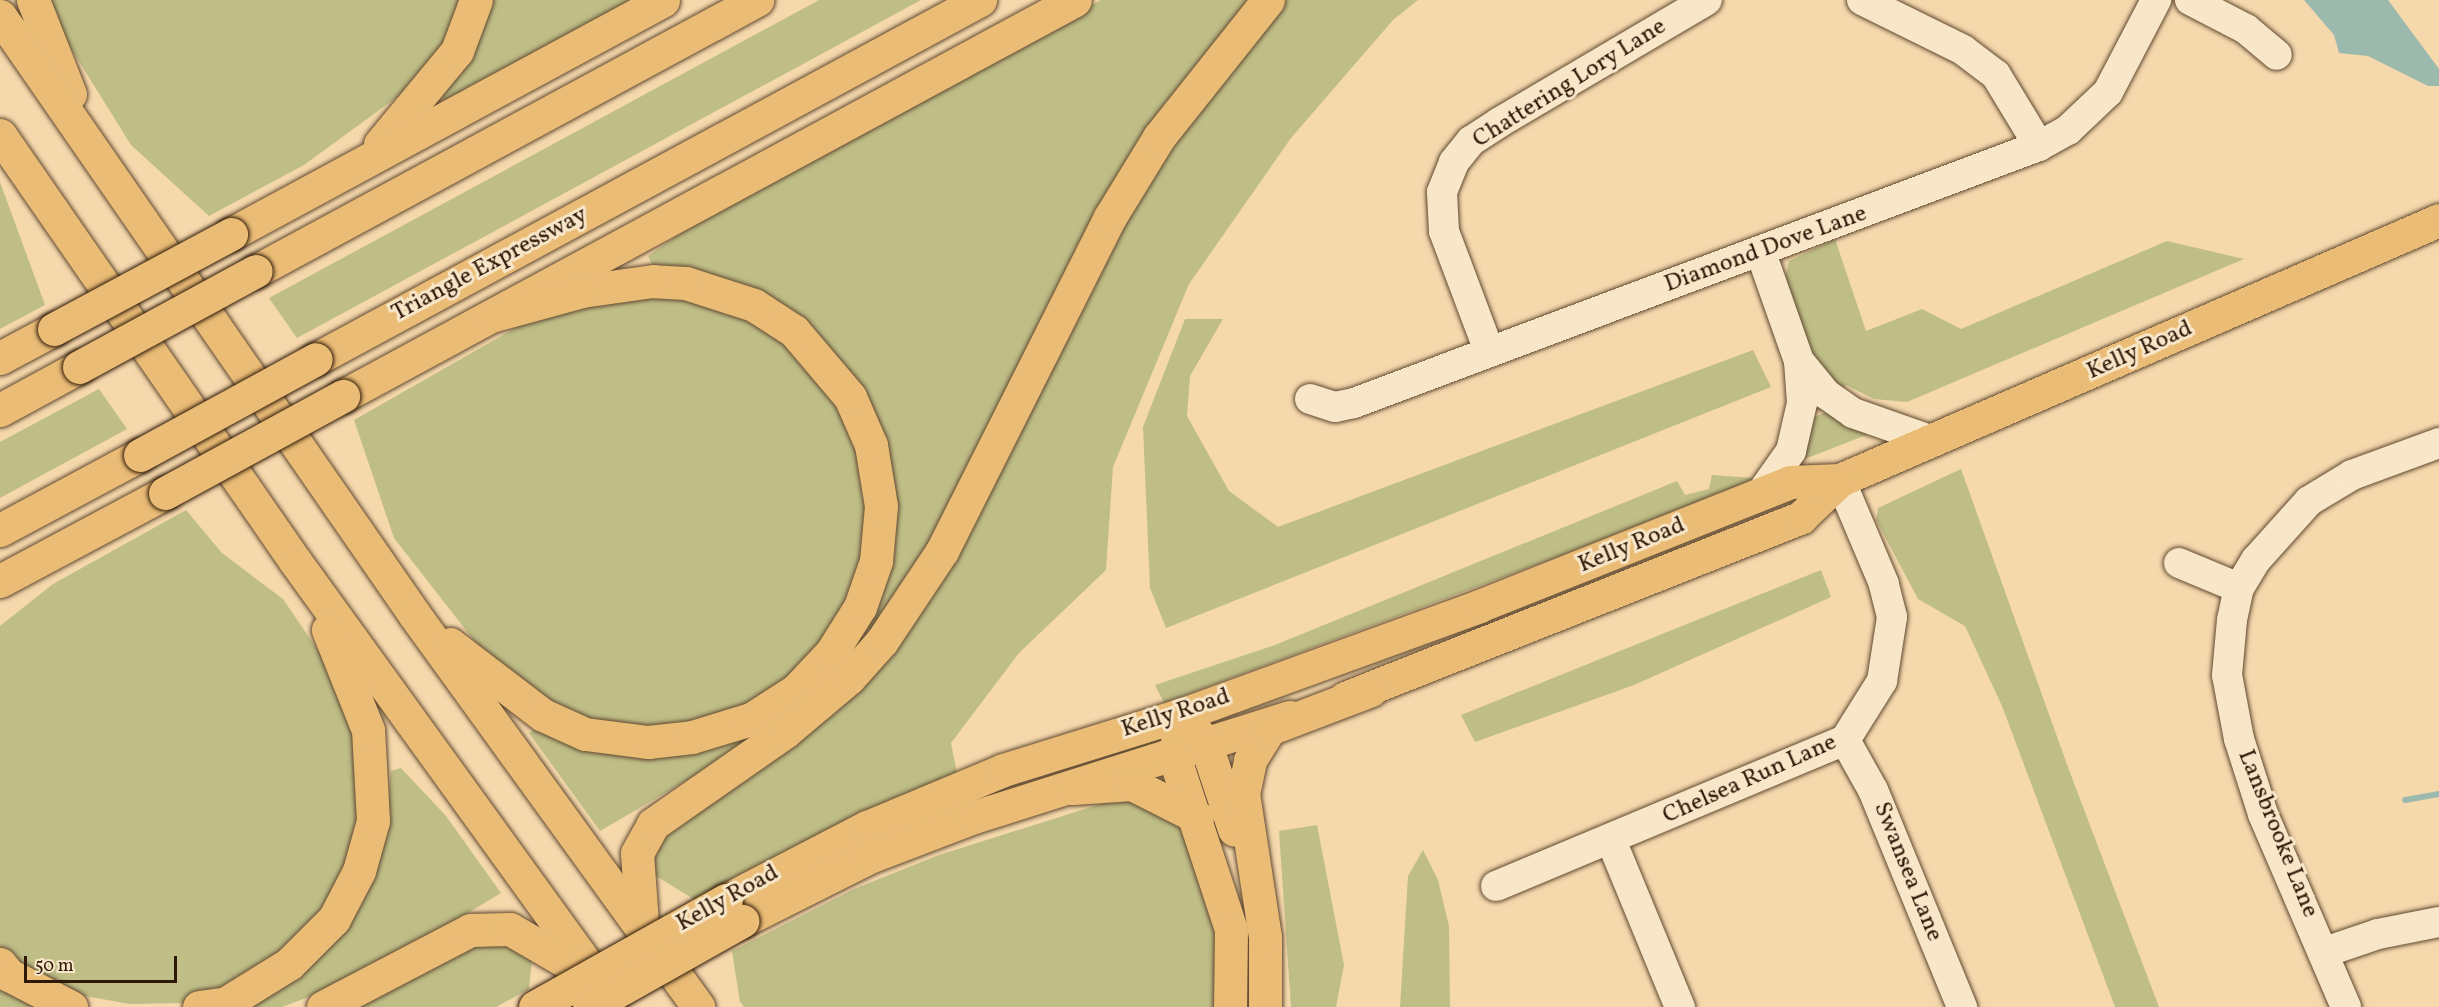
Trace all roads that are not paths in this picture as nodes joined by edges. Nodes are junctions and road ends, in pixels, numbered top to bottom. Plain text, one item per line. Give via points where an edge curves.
1 (33, 0) edge
2 (476, 0) edge
3 (663, 0) edge
4 (757, 0) edge
5 (980, 0) edge
6 (1075, 0) edge
7 (1268, 0) edge
8 (1707, 0) edge
9 (1862, 0) edge
10 (2156, 0) edge
11 (2190, 0) edge
12 (0, 16) edge
13 (2277, 55) dead end
14 (4, 142) edge
15 (2039, 146) junction
16 (95, 154) junction
17 (365, 161) junction
18 (2439, 220) edge
19 (1761, 253) junction
20 (494, 315) junction
21 (1489, 351) junction
22 (0, 358) edge
23 (1799, 361) junction
24 (1310, 399) dead end
25 (0, 410) edge
26 (1933, 441) junction
27 (2437, 451) edge
28 (1840, 480) junction
29 (1760, 495) junction
30 (0, 530) edge
31 (40, 559) junction
32 (295, 561) junction
33 (2179, 563) dead end
34 (0, 581) edge
35 (2239, 588) junction
36 (0, 603) edge
37 (414, 614) junction
38 (1371, 690) junction
39 (1183, 714) junction
40 (1845, 740) junction
41 (1206, 745) junction
42 (1174, 756) junction
43 (1073, 788) junction
44 (1197, 817) junction
45 (1611, 840) junction
46 (1255, 878) junction
47 (1496, 886) dead end
48 (734, 910) junction
49 (2439, 922) edge
50 (642, 928) junction
51 (2325, 952) junction
52 (0, 964) edge
53 (602, 999) edge
54 (71, 1007) edge
55 (199, 1007) edge
56 (323, 1007) edge
57 (535, 1007) edge
58 (699, 1007) edge
59 (1230, 1007) edge
60 (1265, 1007) edge
61 (1680, 1007) edge
62 (1962, 1007) edge
63 (2346, 1007) edge

1 - 16 main road
2 - 17 main road via 457,51
3 - 17 main road
4 - 25 main road, bridge
5 - 30 main road, Triangle Expressway, bridge
6 - 20 main road
7 - 50 main road via 1159,137 1110,217 942,551 882,641 849,678 784,732 652,824 637,853
8 - 21 street, Chattering Lory Lane via 1500,122 1471,141 1454,162 1442,192 1444,231
9 - 15 street via 1963,50 1996,75
10 - 15 street, Diamond Dove Lane via 2108,92 2068,130
11 - 13 street via 2246,29
12 - 16 main road
14 - 32 main road
15 - 19 street, Diamond Dove Lane
16 - 37 main road
17 - 22 main road, bridge
18 - 26 main road, Kelly Road
19 - 21 street, Diamond Dove Lane
19 - 23 street
20 - 31 main road, bridge
20 - 37 main road via 582,291 652,281 686,283 764,312 816,353 850,397 871,445 881,506 876,561 854,616 831,653 796,690 751,719 692,737 648,742 585,734 533,708
21 - 24 street, Diamond Dove Lane via 1354,403 1335,406
23 - 26 street via 1826,394 1853,413
23 - 29 street via 1797,433 1782,467
26 - 28 main road, Kelly Road
27 - 35 street, Lansbrooke Lane via 2352,476 2309,501 2268,543
28 - 29 main road, Kelly Road via 1790,482
28 - 38 main road, Kelly Road via 1802,517
28 - 40 street, Chelsea Run Lane via 1884,584 1892,617 1882,681
29 - 39 main road, Kelly Road via 1479,606
31 - 34 main road
31 - 36 main road
32 - 53 main road
32 - 55 main road via 368,730 373,821 359,871 334,919 289,964 226,1003
33 - 35 street
35 - 51 street, Lansbrooke Lane via 2228,646 2233,713 2264,814
37 - 50 main road
38 - 41 main road, Kelly Road
38 - 46 main road via 1269,729 1260,740 1243,794
39 - 41 main road
39 - 42 main road
39 - 48 main road, Kelly Road via 1003,770 916,804
40 - 45 street, Chelsea Run Lane
40 - 62 street, Swansea Lane via 1873,790
41 - 42 main road, Kelly Road
41 - 46 main road
42 - 43 main road, Kelly Road
42 - 44 main road
43 - 44 main road via 1132,784 1173,800
43 - 48 main road, Kelly Road via 974,817
44 - 59 main road via 1231,929
45 - 47 street, Chelsea Run Lane
45 - 61 street
46 - 60 main road via 1265,937
48 - 53 main road, Kelly Road, bridge
48 - 57 main road, Kelly Road, bridge
49 - 51 street via 2378,934
50 - 58 main road
51 - 63 street, Lansbrooke Lane
52 - 54 main road via 9,975
53 - 56 main road via 510,929 470,930

